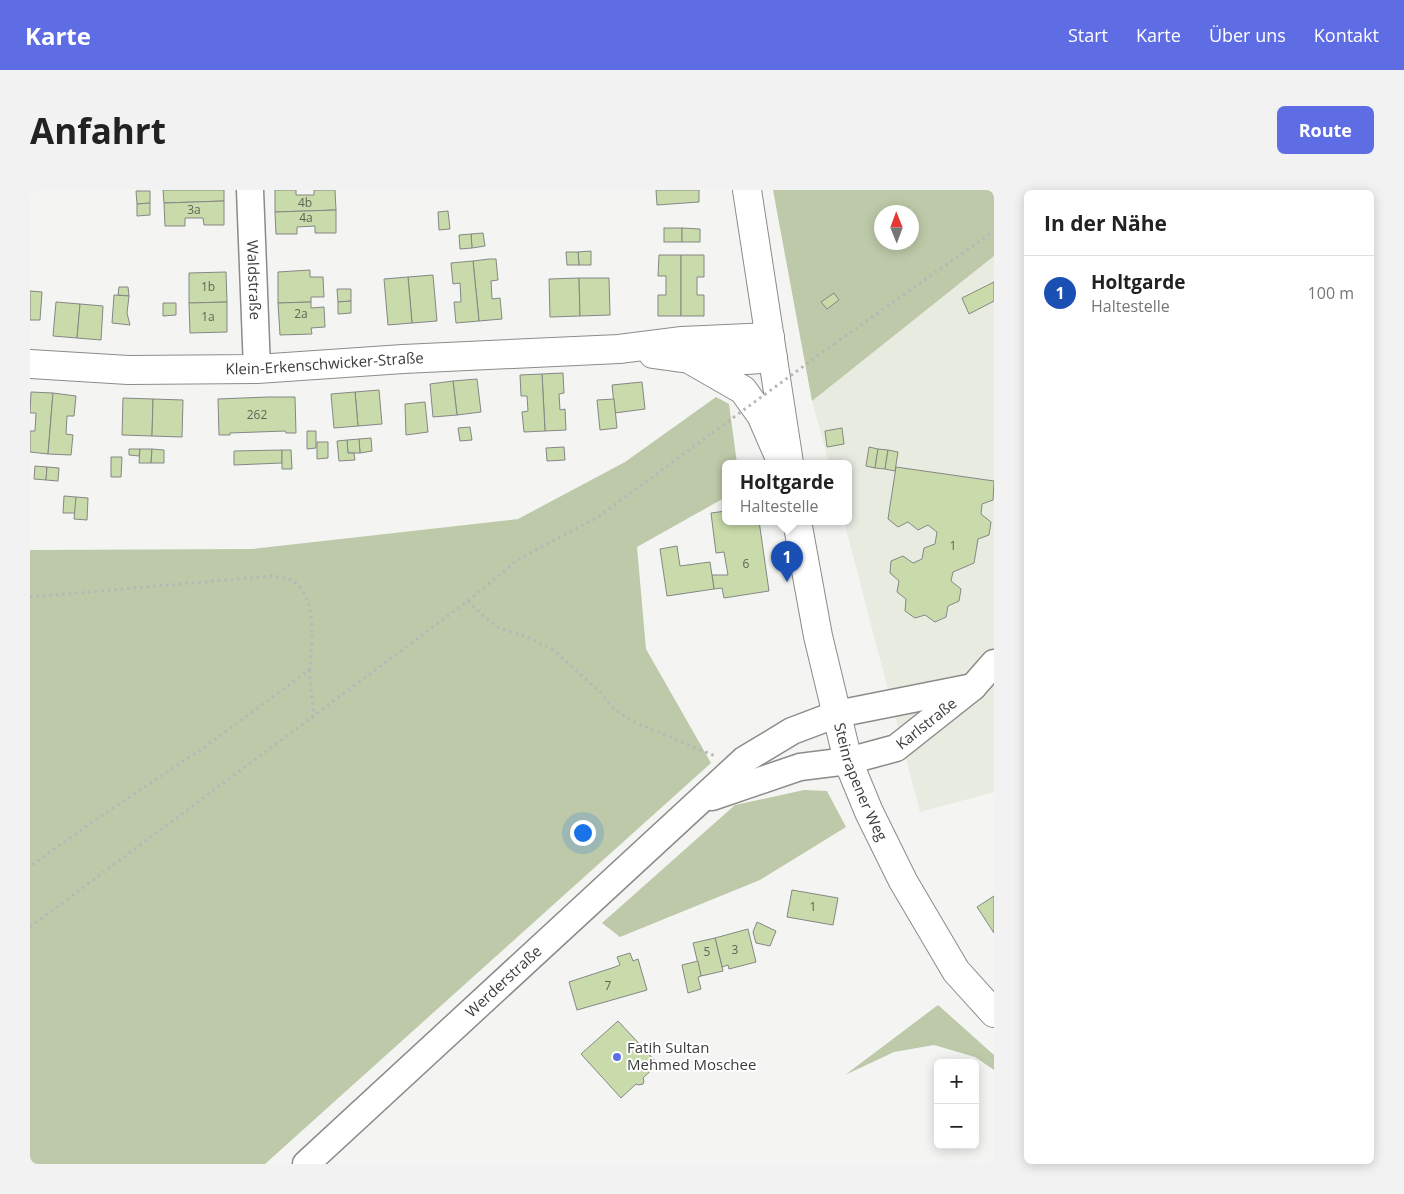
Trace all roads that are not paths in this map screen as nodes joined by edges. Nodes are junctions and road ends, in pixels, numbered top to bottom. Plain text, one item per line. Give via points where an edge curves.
1 (250, 190) edge
2 (747, 190) edge
3 (772, 348) junction
4 (620, 349) junction
5 (689, 359) junction
6 (30, 364) edge
7 (257, 369) junction
8 (781, 460) edge
9 (789, 460) edge
10 (799, 525) edge
11 (994, 663) edge
12 (974, 687) junction
13 (837, 714) junction
14 (848, 761) junction
15 (702, 801) junction
16 (994, 1013) edge
17 (306, 1164) edge

1 - 7 street, Waldstraße
2 - 3 street
3 - 4 street, Klein-Erkenschwicker-Straße via 682,341
3 - 5 street, Klein-Erkenschwicker-Straße via 747,360
3 - 9 street
4 - 5 street, Klein-Erkenschwicker-Straße
4 - 7 street, Klein-Erkenschwicker-Straße
5 - 8 street, Klein-Erkenschwicker-Straße via 743,390 761,415
6 - 7 street, Klein-Erkenschwicker-Straße via 128,370
10 - 13 street, Steinrapener Weg via 818,636
11 - 12 street, Karlstraße
12 - 13 street, Karlstraße
12 - 14 street, Karlstraße via 896,748
13 - 14 street, Steinrapener Weg
13 - 15 street, Werderstraße via 792,730 744,760
14 - 15 street, Werderstraße via 800,767
14 - 16 street, Steinrapener Weg via 903,881 956,971
15 - 17 street, Werderstraße

